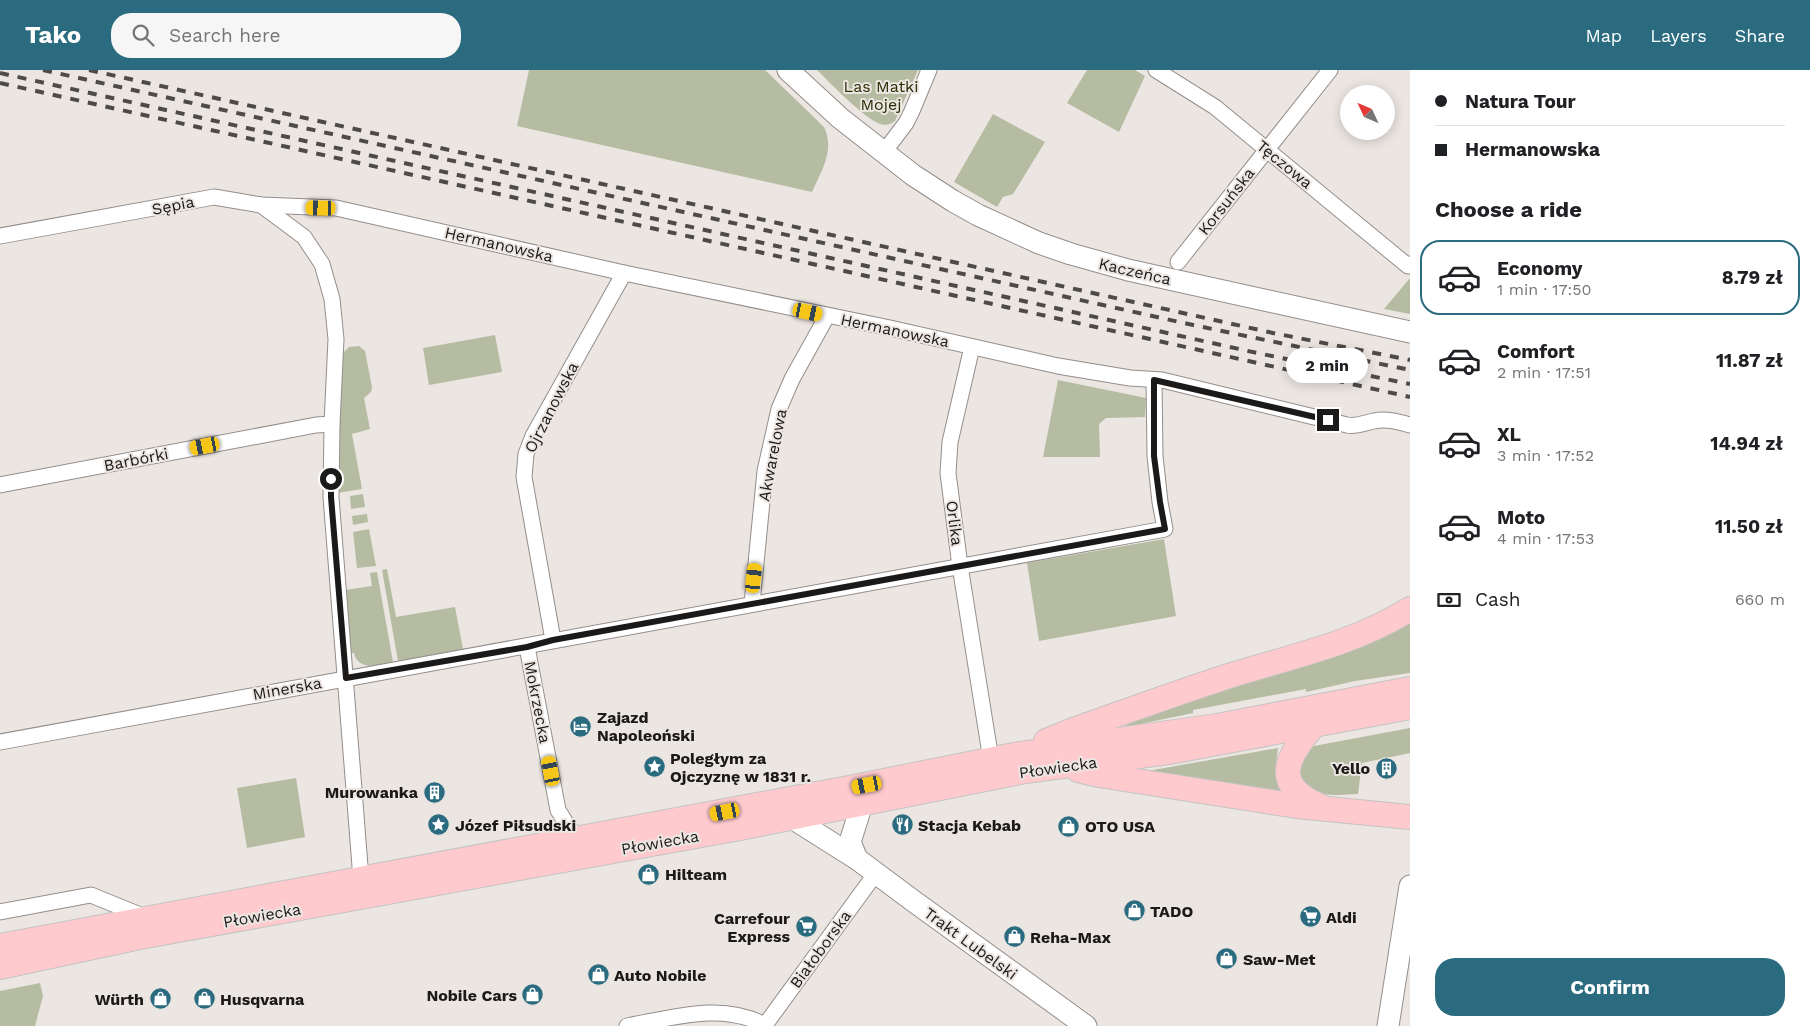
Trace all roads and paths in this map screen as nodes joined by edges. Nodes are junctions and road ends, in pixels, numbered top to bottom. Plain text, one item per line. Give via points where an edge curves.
1 (788, 70) edge
2 (928, 70) edge
3 (1156, 70) edge
4 (1330, 70) edge
5 (1267, 149) junction
6 (884, 152) junction
7 (260, 205) junction
8 (0, 236) edge
9 (1178, 262) dead end
10 (1409, 265) edge
11 (624, 272) junction
12 (827, 316) junction
13 (1410, 332) edge
14 (972, 347) junction
15 (1154, 380) junction
16 (332, 424) junction
17 (1410, 425) edge
18 (0, 485) edge
19 (960, 566) junction
20 (752, 604) junction
21 (1410, 609) edge
22 (553, 640) junction
23 (527, 647) junction
24 (346, 678) junction
25 (1410, 689) edge
26 (1410, 707) edge
27 (1313, 726) junction
28 (0, 742) edge
29 (1014, 756) junction
30 (991, 760) junction
31 (1059, 766) junction
32 (862, 804) junction
33 (1326, 809) junction
34 (1410, 817) edge
35 (792, 818) junction
36 (580, 838) junction
37 (857, 858) junction
38 (876, 873) junction
39 (361, 878) junction
40 (1410, 886) edge
41 (0, 912) edge
42 (148, 918) junction
43 (0, 946) edge
44 (0, 967) edge
45 (766, 1025) edge
46 (627, 1026) edge
47 (1086, 1026) edge
48 (1388, 1026) edge

1 - 6 street, Kaczeńca via 840,118
2 - 6 street via 906,123
3 - 5 street, Tęczowa via 1215,107
4 - 5 street, Korsuńska
5 - 9 street, Korsuńska
5 - 10 street, Tęczowa
6 - 13 street, Kaczeńca via 953,201 1002,226 1070,254 1128,270
7 - 8 street, Sępia via 214,197
7 - 11 street, Hermanowska via 336,208
7 - 16 street, Sępia via 304,237 322,264 332,299 336,339
11 - 12 street, Hermanowska
11 - 22 street, Ojrzanowska via 526,454 524,477
12 - 14 street, Hermanowska
12 - 20 street, Akwarelowa via 778,409 765,471
14 - 15 street, Hermanowska via 1058,366
14 - 19 street, Orlika via 950,442 948,473
15 - 17 street, Hermanowska via 1354,426 1386,420
15 - 19 street, Minerska via 1154,456 1165,529
16 - 18 street, Barbórki
16 - 24 street, Sępia via 331,497
19 - 20 street, Minerska
19 - 30 street, Orlika
20 - 22 street, Minerska
21 - 29 main road via 1389,622 1352,637 1113,716
22 - 23 street, Minerska
23 - 24 street, Minerska
23 - 36 street, Mokrzecka via 558,810
24 - 28 street, Minerska
24 - 39 street, Sępia
25 - 29 main road, Płowiecka via 1217,726
26 - 27 main road, Płowiecka
27 - 31 main road, Płowiecka via 1169,752
27 - 33 main road via 1294,749 1288,777 1296,792
29 - 30 main road, Płowiecka
30 - 36 main road, Płowiecka
31 - 32 main road, Płowiecka
31 - 33 main road via 1240,798
32 - 35 main road, Płowiecka
32 - 37 street via 850,842
33 - 34 main road
35 - 37 street, Trakt Lubelski
35 - 44 main road, Płowiecka via 149,936
36 - 39 main road, Płowiecka
37 - 38 street, Trakt Lubelski
38 - 45 street, Białoborska
38 - 47 street, Trakt Lubelski
39 - 42 main road, Płowiecka
40 - 48 street
41 - 42 street via 91,896
42 - 43 main road, Płowiecka
45 - 46 street via 736,1014 706,1012

